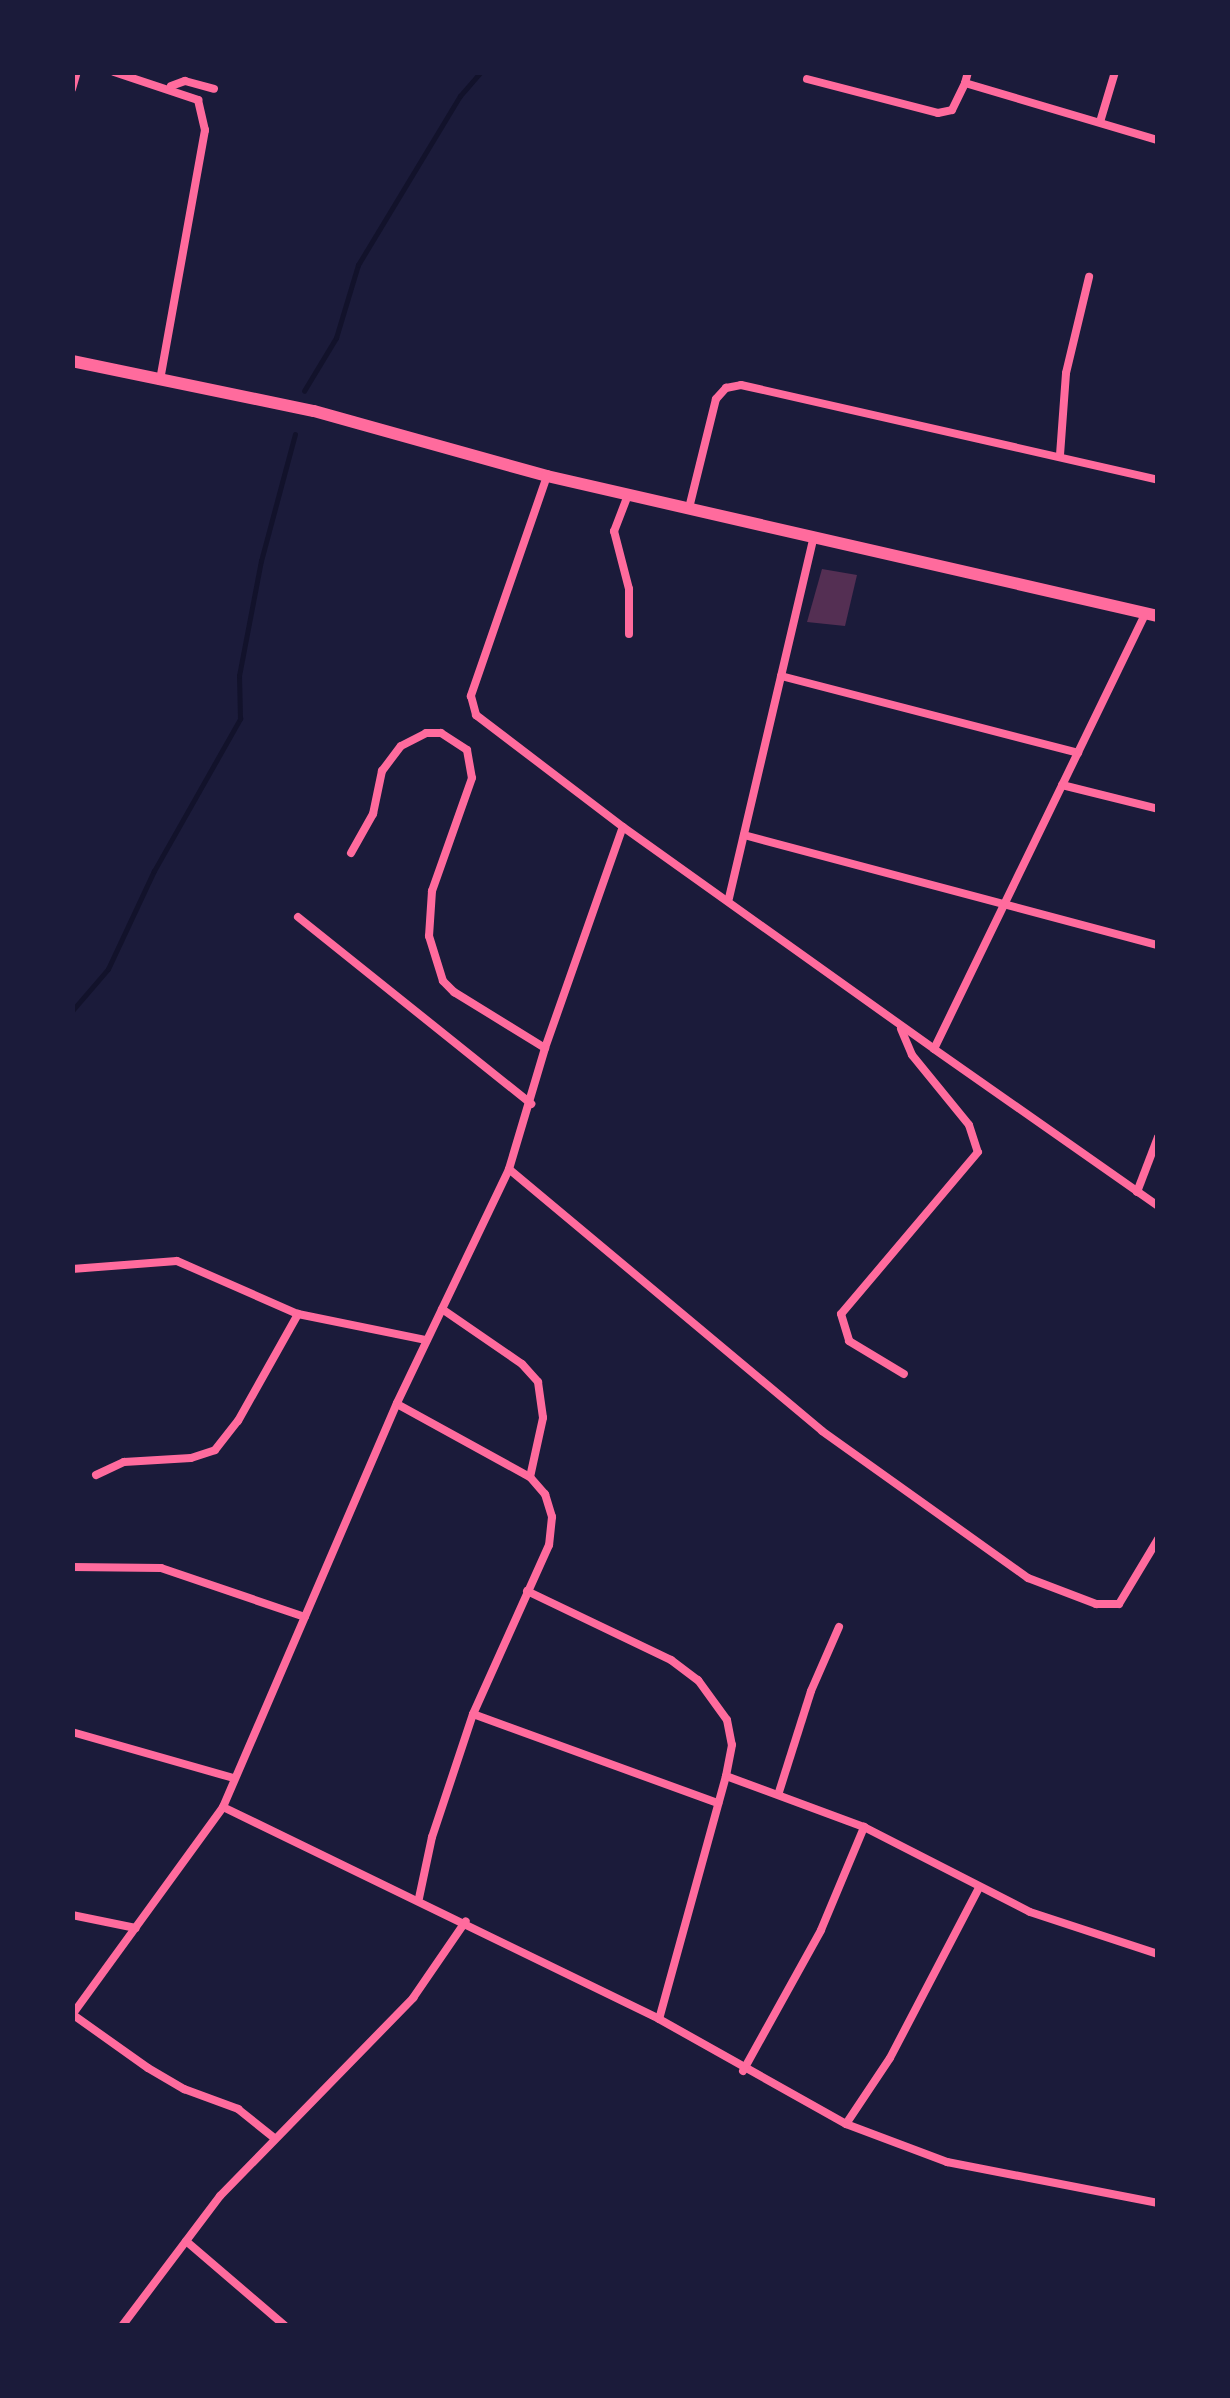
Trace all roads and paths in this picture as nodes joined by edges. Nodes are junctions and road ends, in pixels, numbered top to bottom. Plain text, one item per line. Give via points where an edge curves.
1 (77, 72) edge
2 (114, 72) edge
3 (1114, 72) edge
4 (967, 77) edge
5 (807, 79) dead end
6 (170, 86) junction
7 (72, 89) edge
8 (214, 89) dead end
9 (1100, 122) junction
10 (1158, 140) edge
11 (1089, 277) dead end
12 (72, 361) edge
13 (160, 381) junction
14 (1060, 455) junction
15 (547, 476) junction
16 (1158, 480) edge
17 (628, 493) junction
18 (689, 508) junction
19 (814, 536) junction
20 (1152, 614) edge
21 (629, 634) dead end
22 (781, 676) junction
23 (1078, 753) junction
24 (1062, 785) junction
25 (1158, 809) edge
26 (623, 827) junction
27 (744, 835) junction
28 (351, 854) dead end
29 (729, 898) junction
30 (1005, 908) junction
31 (298, 917) dead end
32 (1158, 945) edge
33 (900, 1027) junction
34 (545, 1048) junction
35 (934, 1049) junction
36 (531, 1104) junction
37 (1158, 1137) edge
38 (509, 1169) junction
39 (1137, 1192) junction
40 (1158, 1207) edge
41 (72, 1270) edge
42 (442, 1309) junction
43 (298, 1314) junction
44 (426, 1340) junction
45 (904, 1374) dead end
46 (397, 1403) junction
47 (96, 1475) dead end
48 (530, 1478) junction
49 (1158, 1539) edge
50 (72, 1567) edge
51 (527, 1591) junction
52 (305, 1617) junction
53 (839, 1627) dead end
54 (472, 1714) junction
55 (72, 1732) edge
56 (726, 1776) junction
57 (234, 1778) junction
58 (779, 1792) junction
59 (718, 1803) junction
60 (223, 1807) junction
61 (864, 1827) junction
62 (978, 1890) junction
63 (418, 1898) junction
64 (72, 1916) edge
65 (466, 1921) junction
66 (136, 1928) junction
67 (1158, 1954) edge
68 (72, 2014) edge
69 (659, 2019) junction
70 (743, 2071) junction
71 (846, 2124) junction
72 (273, 2137) junction
73 (1158, 2203) edge
74 (186, 2241) junction
75 (122, 2326) edge
76 (285, 2326) edge

1 - 7 street
2 - 6 street
3 - 9 street
4 - 5 street via 952,110 938,113
4 - 9 street
6 - 8 street via 185,81
6 - 13 street via 198,100 205,130
9 - 10 street
11 - 14 street via 1066,374
12 - 13 highway
13 - 15 highway via 314,411
14 - 16 street
14 - 18 street via 741,385 716,399
15 - 17 highway
15 - 26 street via 471,706
17 - 18 highway
17 - 21 street via 614,531 629,590
18 - 19 highway
19 - 20 highway
19 - 22 street
20 - 23 street
22 - 23 street
22 - 27 street
23 - 24 street
24 - 25 street
24 - 30 street
26 - 29 street
26 - 34 street
27 - 29 street
27 - 30 street
28 - 34 street via 373,814 382,771 401,746 441,733 467,750 472,778 432,891 429,936 454,992
29 - 33 street
30 - 32 street
30 - 35 street
31 - 36 street
33 - 35 street
33 - 45 street via 912,1055 969,1125 978,1152 841,1314 849,1342
34 - 36 street
35 - 39 street
36 - 38 street
37 - 39 street
38 - 42 street
38 - 49 street via 822,1431 1028,1578 1111,1607 1132,1590
39 - 40 street
41 - 43 street via 177,1261
42 - 44 street
42 - 48 street via 538,1382 543,1418
43 - 44 street
43 - 47 street via 215,1450 124,1462
44 - 46 street
46 - 48 street
46 - 52 street
48 - 51 street via 552,1517 549,1545
50 - 52 street via 161,1568
51 - 54 street
51 - 56 street via 698,1680 727,1720
52 - 57 street
53 - 58 street
54 - 59 street
54 - 63 street
55 - 57 street
56 - 58 street
56 - 59 street
57 - 60 street
58 - 61 street
59 - 69 street
60 - 63 street
60 - 66 street
61 - 62 street
61 - 70 street via 821,1930
62 - 67 street
62 - 71 street
63 - 65 street
64 - 66 street
65 - 69 street
65 - 72 street via 413,1998
66 - 68 street
68 - 72 street via 148,2068 238,2109
69 - 70 street
70 - 71 street
71 - 73 street via 947,2162
72 - 74 street
74 - 75 street
74 - 76 street

